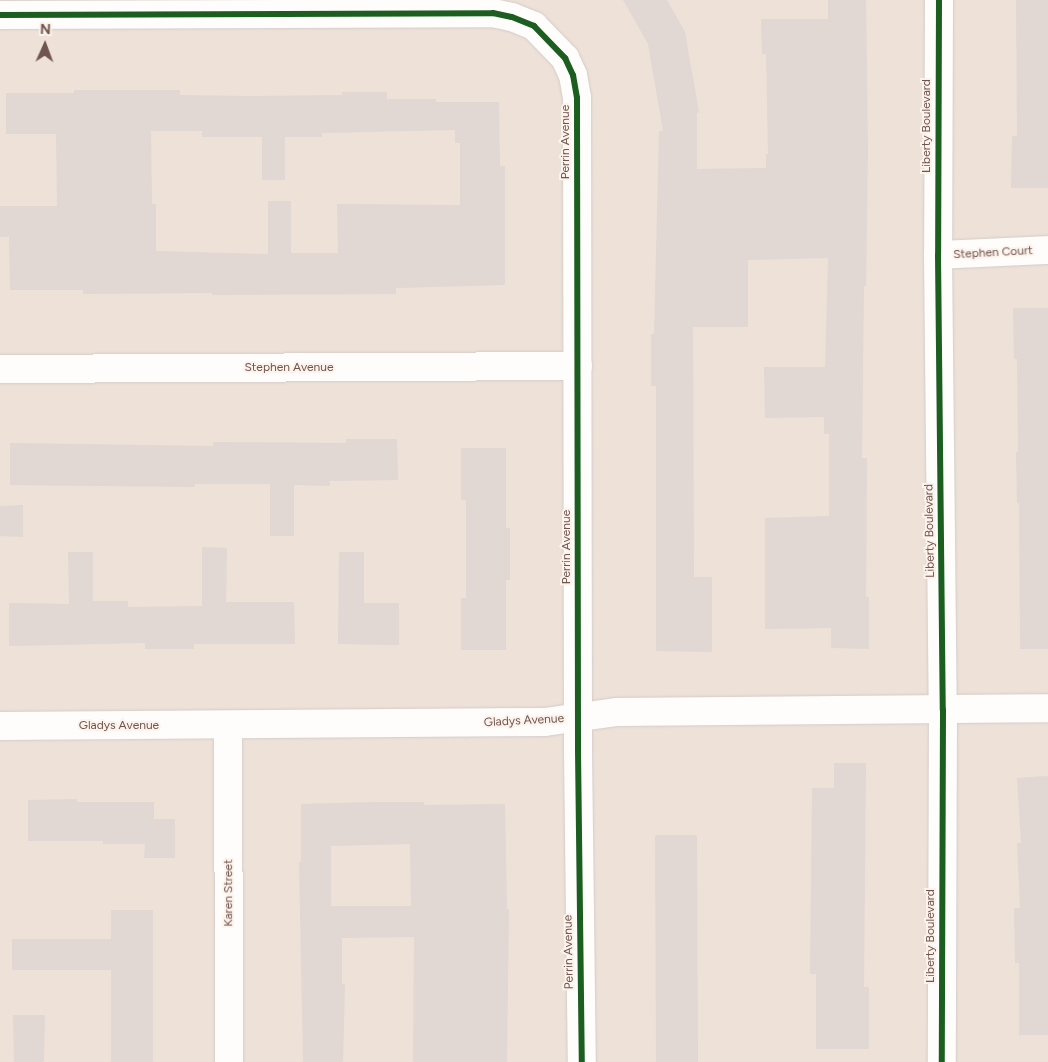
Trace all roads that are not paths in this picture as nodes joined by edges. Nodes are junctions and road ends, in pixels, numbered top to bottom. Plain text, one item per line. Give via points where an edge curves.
1 (939, 0) edge
2 (37, 7) edge
3 (0, 15) edge
4 (1048, 250) edge
5 (938, 255) junction
6 (578, 366) junction
7 (0, 369) edge
8 (1048, 708) edge
9 (943, 710) junction
10 (578, 717) junction
11 (228, 725) junction
12 (0, 726) edge
13 (229, 1062) edge
14 (582, 1062) edge
15 (942, 1062) edge

1 - 5 street, Liberty Boulevard
2 - 3 street, Perrin Avenue
2 - 6 street, Perrin Avenue via 474,12 512,17 534,26 565,58 578,98
4 - 5 street, Stephen Court
5 - 9 street, Liberty Boulevard
6 - 7 street, Stephen Avenue
6 - 10 street, Perrin Avenue
8 - 9 street, Gladys Avenue
9 - 10 street, Gladys Avenue via 617,712
9 - 15 street, Liberty Boulevard
10 - 11 street, Gladys Avenue via 545,722
10 - 14 street, Perrin Avenue
11 - 12 street, Gladys Avenue
11 - 13 street, Karen Street

